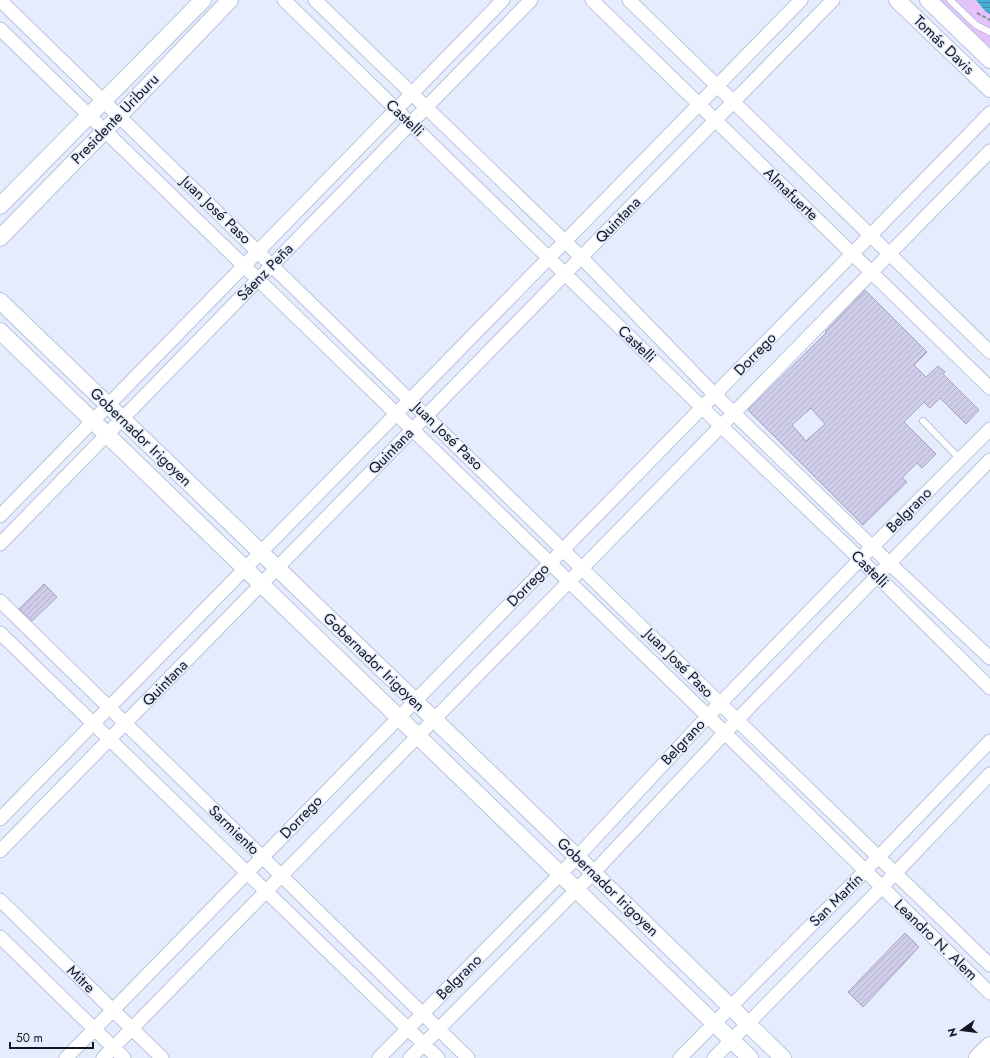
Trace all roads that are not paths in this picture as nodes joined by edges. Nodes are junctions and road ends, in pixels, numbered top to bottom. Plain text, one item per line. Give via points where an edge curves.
1 (0, 0) edge
2 (203, 0) edge
3 (230, 0) edge
4 (284, 0) edge
5 (315, 0) edge
6 (503, 0) edge
7 (531, 0) edge
8 (592, 0) edge
9 (630, 0) edge
10 (801, 0) edge
11 (832, 0) edge
12 (897, 0) edge
13 (928, 0) edge
14 (950, 0) edge
15 (0, 29) edge
16 (990, 32) edge
17 (990, 60) edge
18 (717, 86) junction
19 (990, 89) edge
20 (412, 94) junction
21 (104, 101) junction
22 (733, 101) junction
23 (699, 104) junction
24 (426, 107) junction
25 (397, 109) junction
26 (990, 113) edge
27 (89, 116) junction
28 (119, 116) junction
29 (715, 120) junction
30 (411, 123) junction
31 (105, 131) junction
32 (990, 150) edge
33 (0, 206) edge
34 (870, 235) junction
35 (0, 238) edge
36 (565, 242) junction
37 (258, 251) junction
38 (852, 254) junction
39 (889, 254) junction
40 (549, 258) junction
41 (581, 258) junction
42 (272, 265) junction
43 (244, 266) junction
44 (871, 272) junction
45 (565, 273) junction
46 (258, 280) junction
47 (0, 301) edge
48 (0, 331) edge
49 (990, 352) edge
50 (990, 388) edge
51 (714, 395) junction
52 (410, 400) junction
53 (108, 405) junction
54 (702, 407) junction
55 (733, 413) junction
56 (396, 414) junction
57 (426, 415) junction
58 (122, 419) junction
59 (93, 420) junction
60 (923, 421) dead end
61 (721, 426) junction
62 (990, 429) edge
63 (412, 430) junction
64 (107, 434) junction
65 (960, 459) junction
66 (990, 460) edge
67 (0, 516) edge
68 (0, 544) edge
69 (872, 547) junction
70 (563, 549) junction
71 (261, 552) junction
72 (860, 559) junction
73 (889, 563) junction
74 (549, 564) junction
75 (245, 568) junction
76 (277, 568) junction
77 (582, 568) junction
78 (877, 576) junction
79 (568, 582) junction
80 (261, 584) junction
81 (0, 602) edge
82 (0, 633) edge
83 (990, 658) edge
84 (990, 688) edge
85 (415, 701) junction
86 (720, 703) junction
87 (109, 708) junction
88 (399, 717) junction
89 (707, 717) junction
90 (434, 719) junction
91 (737, 720) junction
92 (94, 724) junction
93 (125, 724) junction
94 (724, 733) junction
95 (418, 736) junction
96 (110, 739) junction
97 (990, 741) edge
98 (990, 774) edge
99 (0, 819) edge
100 (0, 851) edge
101 (879, 856) junction
102 (262, 857) junction
103 (577, 857) junction
104 (865, 871) junction
105 (895, 872) junction
106 (247, 873) junction
107 (593, 873) junction
108 (560, 874) junction
109 (282, 876) junction
110 (882, 887) junction
111 (576, 889) junction
112 (266, 891) junction
113 (0, 900) edge
114 (0, 937) edge
115 (990, 965) edge
116 (990, 993) edge
117 (731, 1006) junction
118 (113, 1010) junction
119 (423, 1014) junction
120 (714, 1023) junction
121 (748, 1023) junction
122 (94, 1029) junction
123 (132, 1029) junction
124 (408, 1029) junction
125 (439, 1029) junction
126 (731, 1040) junction
127 (424, 1044) junction
128 (990, 1046) edge
129 (113, 1048) junction
130 (66, 1058) edge
131 (103, 1058) edge
132 (124, 1058) edge
133 (162, 1058) edge
134 (379, 1058) edge
135 (410, 1058) edge
136 (438, 1058) edge
137 (468, 1058) edge
138 (680, 1058) edge
139 (714, 1058) edge
140 (750, 1058) edge
141 (784, 1058) edge
142 (978, 1058) edge

1 - 21 street, Juan José Paso
2 - 21 street, Presidente Uriburu
3 - 28 street, Presidente Uriburu
4 - 25 street, Castelli
5 - 20 street, Castelli
6 - 20 street, Sáenz Peña
7 - 24 street, Sáenz Peña
8 - 23 street, Almafuerte
9 - 18 street, Almafuerte
10 - 18 street, Quintana
11 - 22 street, Quintana
12 - 19 street, Tomás Davis
13 - 17 street, Tomás Davis
14 - 16 lane via 976,25
15 - 27 street, Juan José Paso
18 - 22 street, Almafuerte
18 - 23 street, Quintana
20 - 24 street, Castelli
20 - 25 street, Sáenz Peña
21 - 27 street, Presidente Uriburu
21 - 28 street, Juan José Paso
22 - 29 street, Quintana
22 - 34 street, Almafuerte
23 - 29 street, Almafuerte
23 - 36 street, Quintana
24 - 30 street, Sáenz Peña
24 - 36 street, Castelli
25 - 30 street, Castelli
25 - 37 street, Sáenz Peña
26 - 34 street, Dorrego
27 - 31 street, Juan José Paso
27 - 33 street, Presidente Uriburu
28 - 31 street, Presidente Uriburu
28 - 37 street, Juan José Paso
29 - 38 street, Almafuerte
29 - 41 street, Quintana
30 - 40 street, Castelli
30 - 42 street, Sáenz Peña
31 - 35 street, Presidente Uriburu
31 - 43 street, Juan José Paso
32 - 39 street, Dorrego
34 - 38 street, Dorrego
34 - 39 street, Almafuerte
36 - 40 street, Quintana
36 - 41 street, Castelli
37 - 42 street, Juan José Paso
37 - 43 street, Sáenz Peña
38 - 44 street, Almafuerte
38 - 51 street, Dorrego
39 - 44 street, Dorrego
39 - 49 street, Almafuerte
40 - 45 street, Castelli
40 - 52 street, Quintana
41 - 45 street, Quintana
41 - 51 street, Castelli
42 - 46 street, Sáenz Peña
42 - 52 street, Juan José Paso
43 - 46 street, Juan José Paso
43 - 53 street, Sáenz Peña
44 - 50 street, Almafuerte
44 - 55 street, Dorrego
45 - 54 street, Castelli
45 - 57 street, Quintana
46 - 56 street, Juan José Paso
46 - 58 street, Sáenz Peña
47 - 53 street, Gobernador Irigoyen
48 - 59 street, Gobernador Irigoyen
51 - 54 street, Dorrego
51 - 55 street, Castelli
52 - 56 street, Quintana
52 - 57 street, Juan José Paso
53 - 58 street, Gobernador Irigoyen
53 - 59 street, Sáenz Peña
54 - 61 street, Castelli
54 - 70 street, Dorrego
55 - 61 street, Dorrego
55 - 69 street, Castelli
56 - 63 street, Juan José Paso
56 - 71 street, Quintana
57 - 63 street, Quintana
57 - 70 street, Juan José Paso
58 - 64 street, Sáenz Peña
58 - 71 street, Gobernador Irigoyen
59 - 64 street, Gobernador Irigoyen
59 - 67 street, Sáenz Peña
60 - 65 lane
61 - 72 street, Castelli
61 - 77 street, Dorrego
62 - 65 street, Belgrano
63 - 74 street, Juan José Paso
63 - 76 street, Quintana
64 - 68 street, Sáenz Peña
64 - 75 street, Gobernador Irigoyen
65 - 69 street, Belgrano
66 - 73 street, Belgrano
69 - 72 street, Belgrano
69 - 73 street, Castelli
70 - 74 street, Dorrego
70 - 77 street, Juan José Paso
71 - 75 street, Quintana
71 - 76 street, Gobernador Irigoyen
72 - 78 street, Castelli
72 - 86 street, Belgrano
73 - 78 street, Belgrano
73 - 83 street, Castelli
74 - 79 street, Juan José Paso
74 - 85 street, Dorrego
75 - 80 street, Gobernador Irigoyen
75 - 87 street, Quintana
76 - 80 street, Quintana
76 - 85 street, Gobernador Irigoyen
77 - 79 street, Dorrego
77 - 86 street, Juan José Paso
78 - 84 street, Castelli
78 - 91 street, Belgrano
79 - 89 street, Juan José Paso
79 - 90 street, Dorrego
80 - 88 street, Gobernador Irigoyen
80 - 93 street, Quintana
81 - 87 street, Sarmiento
82 - 92 street, Sarmiento
85 - 88 street, Dorrego
85 - 90 street, Gobernador Irigoyen
86 - 89 street, Belgrano
86 - 91 street, Juan José Paso
87 - 92 street, Quintana
87 - 93 street, Sarmiento
88 - 95 street, Gobernador Irigoyen
88 - 102 street, Dorrego
89 - 94 street, Juan José Paso
89 - 103 street, Belgrano
90 - 95 street, Dorrego
90 - 103 street, Gobernador Irigoyen
91 - 94 street, Belgrano
91 - 101 street, Juan José Paso
92 - 96 street, Sarmiento
92 - 99 street, Quintana
93 - 96 street, Quintana
93 - 102 street, Sarmiento
94 - 104 street, Juan José Paso
94 - 107 street, Belgrano
95 - 108 street, Gobernador Irigoyen
95 - 109 street, Dorrego
96 - 100 street, Quintana
96 - 106 street, Sarmiento
97 - 101 street, San Martín
98 - 105 street, San Martín
101 - 104 street, San Martín
101 - 105 street, Juan José Paso
102 - 106 street, Dorrego
102 - 109 street, Sarmiento
103 - 107 street, Gobernador Irigoyen
103 - 108 street, Belgrano
104 - 110 street, Juan José Paso
104 - 117 street, San Martín
105 - 110 street, San Martín
105 - 115 street, Leandro N. Alem
106 - 112 street, Sarmiento
106 - 118 street, Dorrego
107 - 111 street, Belgrano
107 - 117 street, Gobernador Irigoyen
108 - 111 street, Gobernador Irigoyen
108 - 119 street, Belgrano
109 - 112 street, Dorrego
109 - 119 street, Sarmiento
110 - 116 street, Leandro N. Alem
110 - 121 street, San Martín
111 - 120 street, Gobernador Irigoyen
111 - 125 street, Belgrano
112 - 123 street, Dorrego
112 - 124 street, Sarmiento
113 - 118 street, Mitre
114 - 122 street, Mitre
117 - 120 street, San Martín
117 - 121 street, Gobernador Irigoyen
118 - 122 street, Dorrego
118 - 123 street, Mitre
119 - 124 street, Belgrano
119 - 125 street, Sarmiento
120 - 126 street, Gobernador Irigoyen
120 - 138 street, San Martín
121 - 126 street, San Martín
121 - 141 street, Gobernador Irigoyen
122 - 129 street, Mitre
122 - 130 street, Dorrego
123 - 129 street, Dorrego
123 - 133 street, Mitre
124 - 127 street, Sarmiento
124 - 134 street, Belgrano
125 - 127 street, Belgrano
125 - 137 street, Sarmiento
126 - 139 street, San Martín
126 - 140 street, Gobernador Irigoyen
127 - 135 street, Belgrano
127 - 136 street, Sarmiento
128 - 142 main road
129 - 131 street, Dorrego
129 - 132 street, Mitre

